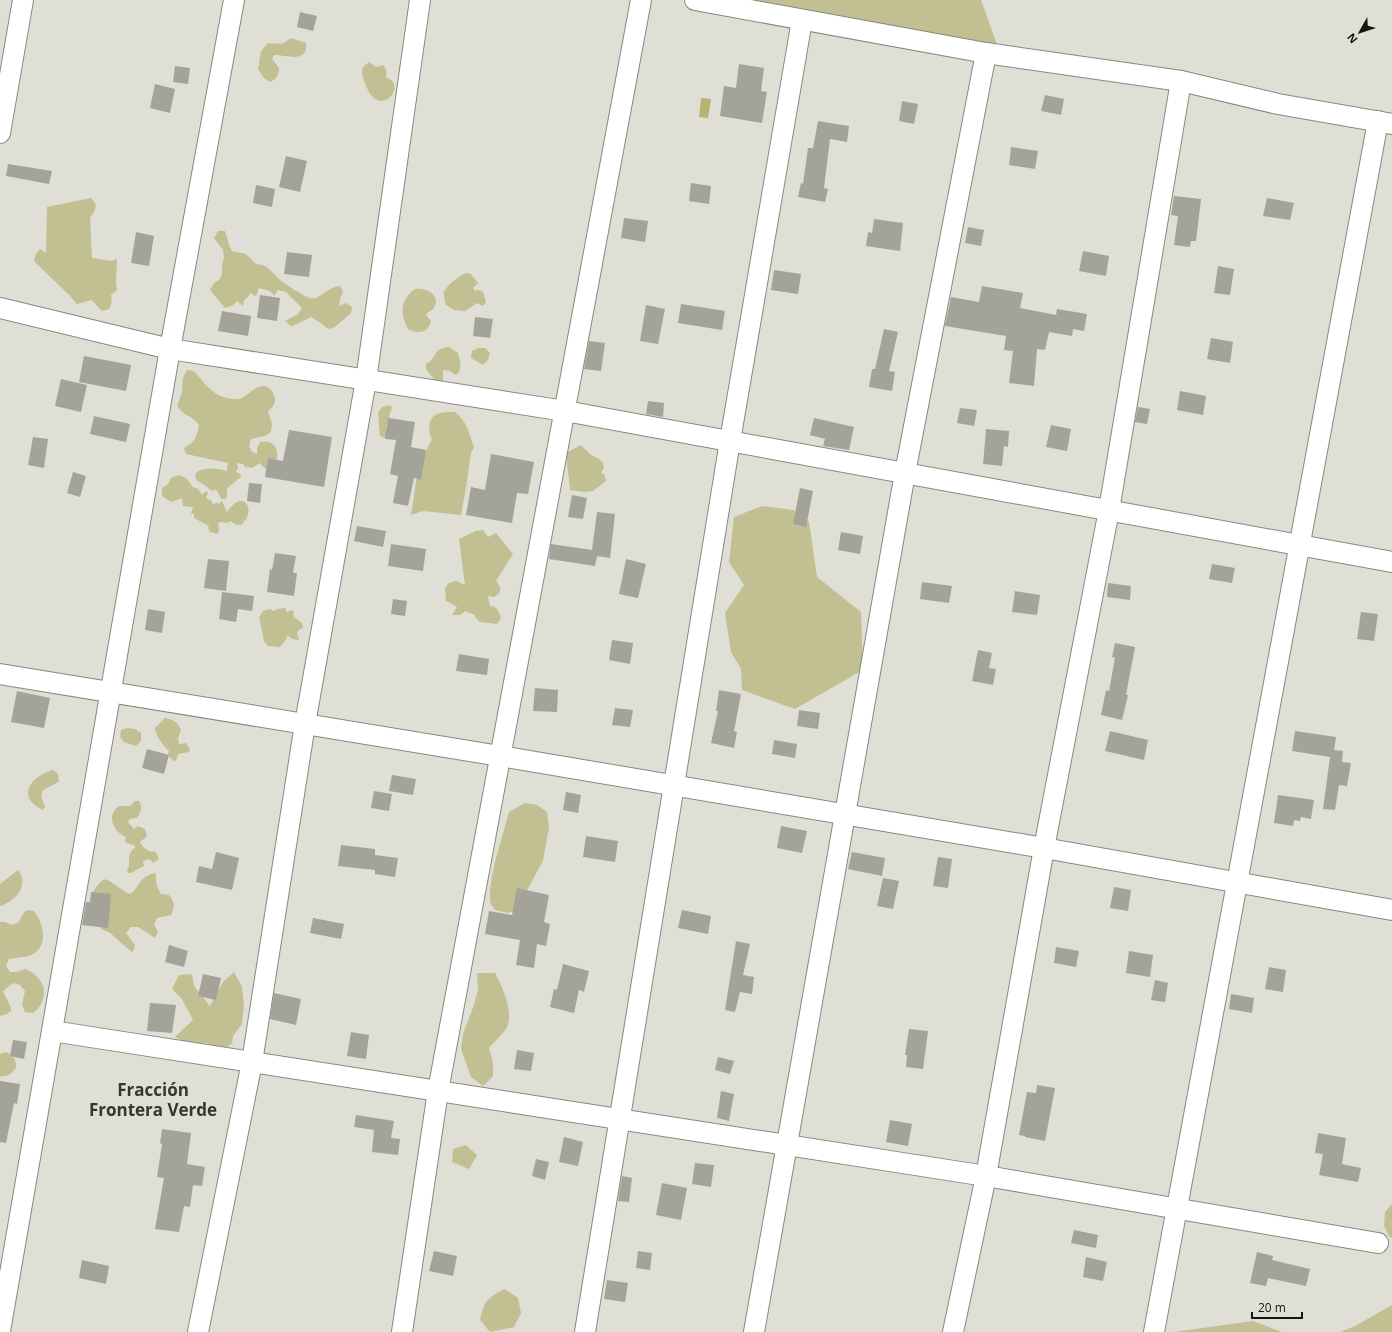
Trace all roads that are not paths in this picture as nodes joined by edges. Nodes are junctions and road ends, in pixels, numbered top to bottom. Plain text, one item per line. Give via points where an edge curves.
1 (23, 0) edge
2 (234, 0) edge
3 (420, 0) edge
4 (641, 0) edge
5 (695, 0) edge
6 (802, 20) junction
7 (986, 54) junction
8 (1181, 81) junction
9 (1385, 122) edge
10 (1, 126) edge
11 (0, 308) edge
12 (170, 349) junction
13 (366, 380) junction
14 (565, 411) junction
15 (730, 441) junction
16 (905, 473) junction
17 (1109, 510) junction
18 (1300, 544) junction
19 (1392, 562) edge
20 (0, 674) edge
21 (111, 693) junction
22 (305, 724) junction
23 (500, 756) junction
24 (674, 785) junction
25 (845, 814) junction
26 (1044, 848) junction
27 (1237, 883) junction
28 (1392, 910) edge
29 (52, 1031) junction
30 (252, 1062) junction
31 (438, 1091) junction
32 (619, 1120) junction
33 (787, 1146) junction
34 (986, 1176) junction
35 (1177, 1208) junction
36 (1378, 1244) dead end
37 (0, 1331) edge
38 (198, 1332) edge
39 (402, 1332) edge
40 (585, 1332) edge
41 (754, 1332) edge
42 (953, 1332) edge
43 (1154, 1332) edge

1 - 10 street
2 - 12 street
3 - 13 street
4 - 14 street
5 - 6 street
6 - 7 street
6 - 15 street
7 - 8 street
7 - 16 street
8 - 9 street via 1278,104
8 - 17 street
9 - 18 street
11 - 12 street
12 - 13 street
12 - 21 street
13 - 14 street
13 - 22 street
14 - 15 street
14 - 23 street
15 - 16 street
15 - 24 street
16 - 17 street
16 - 25 street
17 - 18 street
17 - 26 street
18 - 19 street
18 - 27 street
20 - 21 street
21 - 22 street
21 - 29 street
22 - 23 street
22 - 30 street
23 - 24 street
23 - 31 street
24 - 25 street
24 - 32 street
25 - 26 street
25 - 33 street
26 - 27 street
26 - 34 street
27 - 28 street
27 - 35 street
29 - 30 street
29 - 37 street
30 - 31 street
30 - 38 street
31 - 32 street
31 - 39 street
32 - 33 street
32 - 40 street
33 - 34 street
33 - 41 street
34 - 35 street
34 - 42 street
35 - 36 street
35 - 43 street

